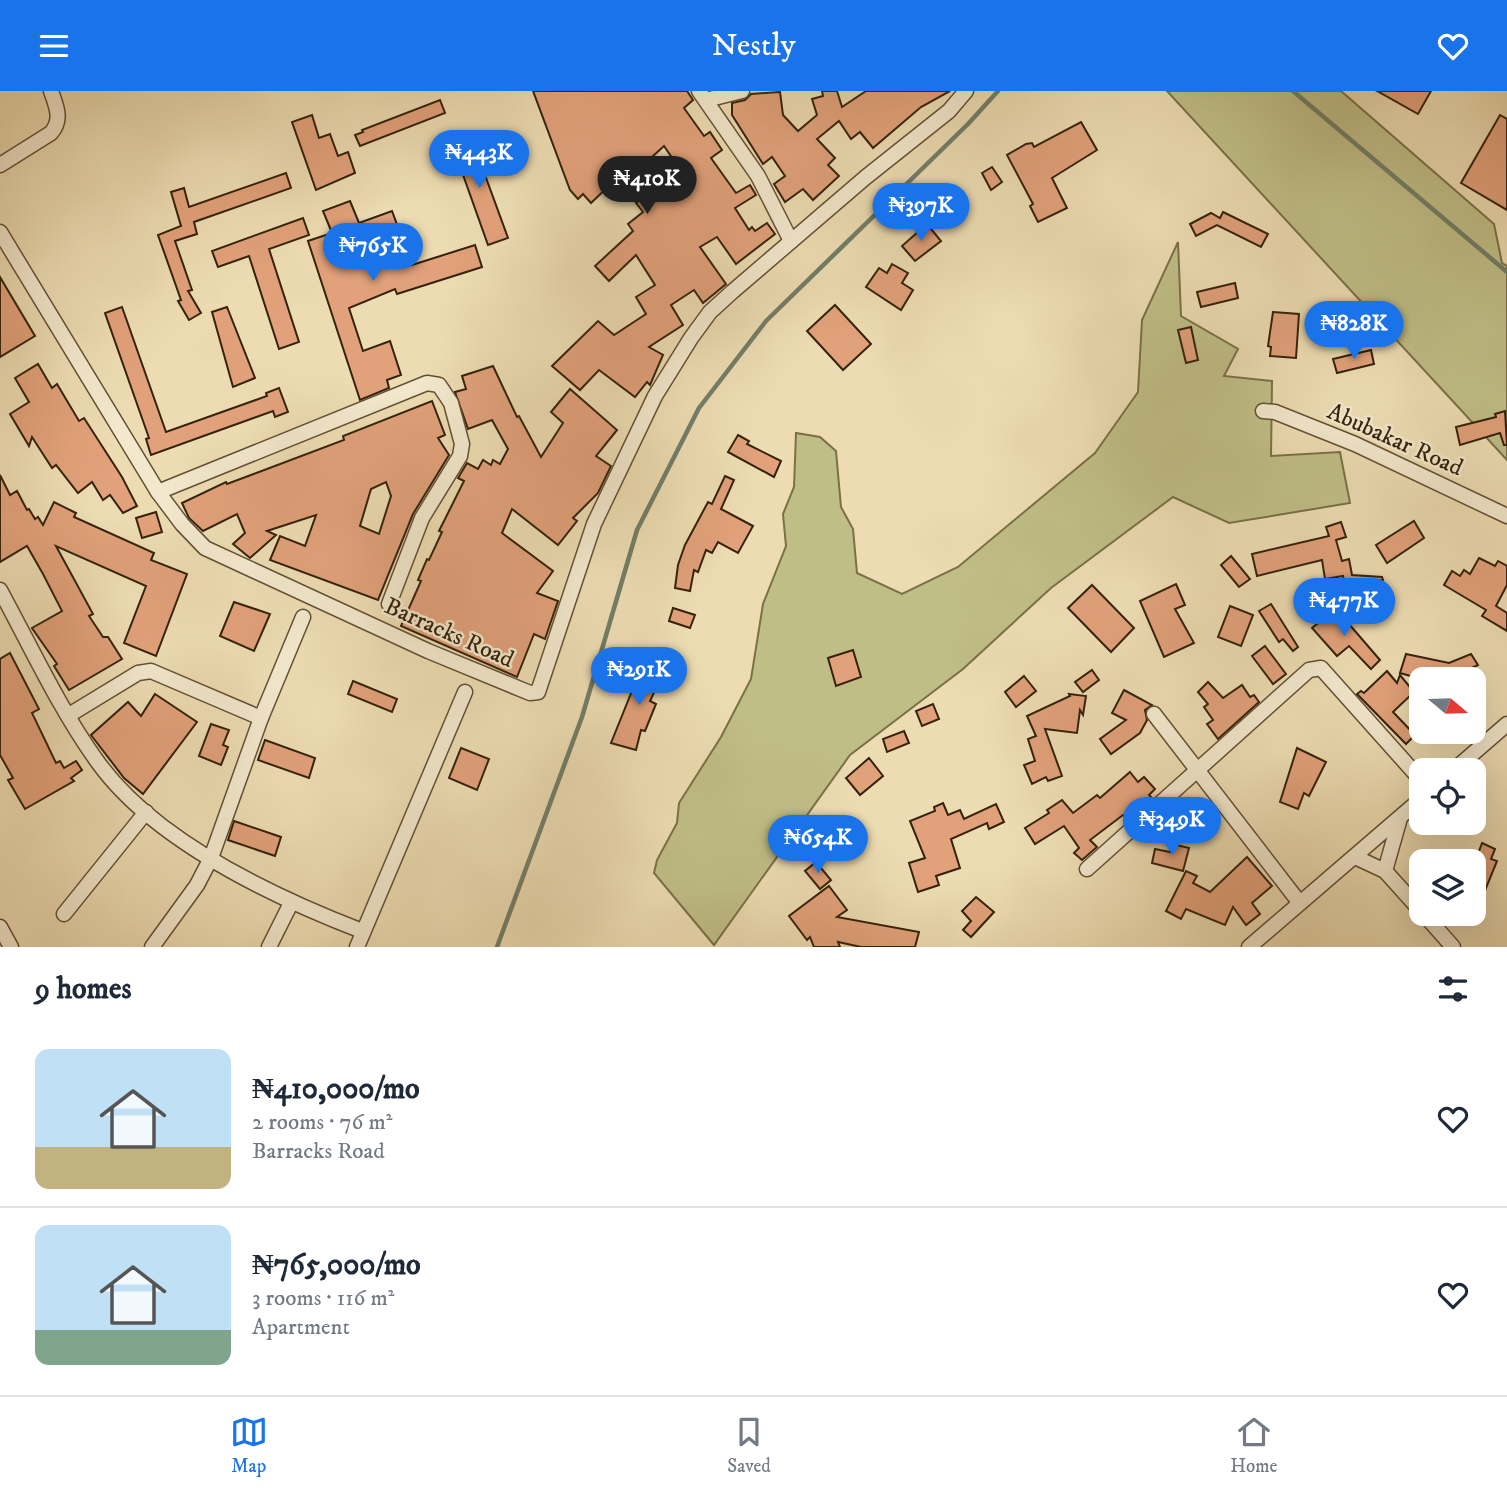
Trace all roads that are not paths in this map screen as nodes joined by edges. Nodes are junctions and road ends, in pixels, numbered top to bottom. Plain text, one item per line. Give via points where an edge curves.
1 (51, 91) edge
2 (742, 91) edge
3 (966, 91) edge
4 (703, 96) edge
5 (0, 165) edge
6 (0, 232) edge
7 (791, 241) junction
8 (1263, 411) dead end
9 (158, 492) junction
10 (1507, 516) edge
11 (0, 590) edge
12 (389, 604) dead end
13 (303, 617) dead end
14 (465, 692) dead end
15 (69, 715) junction
16 (1154, 715) dead end
17 (261, 719) junction
18 (1507, 724) edge
19 (1468, 758) edge
20 (1409, 767) edge
21 (1197, 772) junction
22 (1409, 810) edge
23 (146, 812) junction
24 (1400, 818) junction
25 (1355, 857) junction
26 (211, 858) junction
27 (1087, 869) dead end
28 (1385, 871) junction
29 (1409, 898) edge
30 (1300, 902) junction
31 (291, 903) junction
32 (64, 914) dead end
33 (1434, 926) edge
34 (0, 927) edge
35 (362, 931) junction
36 (10, 947) edge
37 (152, 947) edge
38 (269, 947) edge
39 (357, 947) edge
40 (1249, 947) edge
41 (1453, 947) edge

1 - 5 street via 59,114 57,127
2 - 4 street
3 - 7 street via 949,111
4 - 7 street via 758,176
6 - 9 street, Barracks Road
7 - 9 street, Barracks Road via 710,312 655,396 594,524 538,692 530,693 467,668 205,548
8 - 10 street, Abubakar Road via 1355,444
9 - 12 street via 350,412 428,383 439,385 460,430 460,456 422,519
11 - 15 street
13 - 17 street
14 - 35 street
15 - 17 street via 138,673 150,671
15 - 23 street via 98,762
16 - 21 street
17 - 26 street
18 - 19 street
20 - 21 street via 1321,668 1309,670
21 - 27 street
21 - 30 street
22 - 24 street
23 - 26 street
23 - 32 street
24 - 25 street
24 - 28 street
25 - 28 street
25 - 30 street
26 - 31 street
26 - 37 street
28 - 29 street
30 - 40 street
31 - 35 street
31 - 38 street
33 - 41 street
34 - 36 street
35 - 39 street

